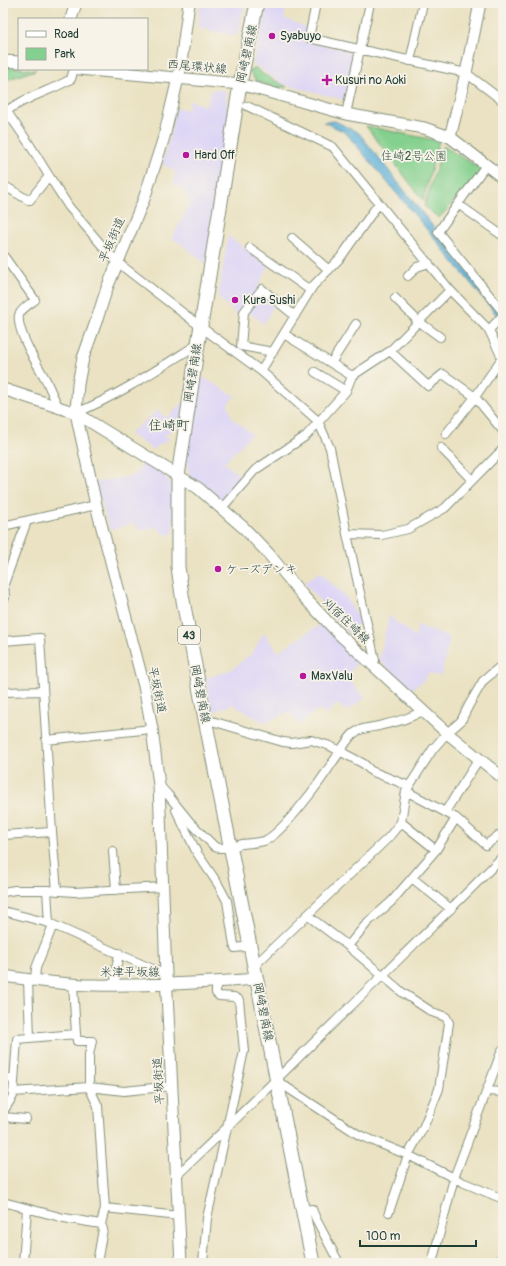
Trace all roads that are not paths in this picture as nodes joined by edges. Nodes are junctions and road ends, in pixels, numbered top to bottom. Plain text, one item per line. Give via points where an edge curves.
1 (76, 3) edge
2 (189, 3) edge
3 (257, 3) edge
4 (316, 3) edge
5 (370, 3) edge
6 (423, 3) edge
7 (480, 3) edge
8 (71, 18) edge
9 (359, 50) junction
10 (3, 61) edge
11 (410, 61) junction
12 (18, 62) edge
13 (74, 70) edge
14 (89, 70) edge
15 (466, 73) junction
16 (178, 79) junction
17 (240, 84) junction
18 (503, 101) edge
19 (247, 106) dead end
20 (4, 110) edge
21 (346, 114) junction
22 (450, 137) junction
23 (486, 165) junction
24 (49, 176) junction
25 (503, 178) edge
26 (3, 185) edge
27 (379, 203) junction
28 (458, 204) junction
29 (503, 236) edge
30 (292, 238) dead end
31 (250, 248) dead end
32 (4, 257) edge
33 (117, 262) junction
34 (429, 263) junction
35 (329, 270) junction
36 (408, 276) dead end
37 (310, 290) junction
38 (450, 290) junction
39 (395, 298) dead end
40 (503, 312) edge
41 (503, 315) edge
42 (295, 316) junction
43 (418, 321) junction
44 (356, 324) dead end
45 (201, 327) junction
46 (489, 330) junction
47 (284, 334) junction
48 (440, 337) dead end
49 (198, 344) junction
50 (241, 346) junction
51 (232, 350) junction
52 (390, 350) junction
53 (273, 352) junction
54 (331, 363) junction
55 (261, 371) junction
56 (314, 372) dead end
57 (352, 376) junction
58 (3, 389) edge
59 (346, 391) junction
60 (476, 397) junction
61 (59, 408) junction
62 (76, 413) junction
63 (318, 421) junction
64 (503, 432) edge
65 (446, 434) dead end
66 (441, 448) dead end
67 (503, 449) edge
68 (178, 476) junction
69 (472, 480) junction
70 (96, 505) junction
71 (222, 508) junction
72 (27, 521) junction
73 (3, 526) edge
74 (347, 534) junction
75 (3, 598) edge
76 (3, 641) edge
77 (373, 664) junction
78 (503, 664) edge
79 (43, 691) junction
80 (3, 692) edge
81 (422, 711) junction
82 (205, 719) junction
83 (152, 729) junction
84 (447, 733) junction
85 (46, 740) junction
86 (341, 752) junction
87 (479, 759) junction
88 (503, 778) edge
89 (159, 785) junction
90 (407, 788) junction
91 (168, 795) junction
92 (445, 812) junction
93 (456, 818) junction
94 (401, 822) junction
95 (52, 832) junction
96 (3, 835) edge
97 (503, 837) edge
98 (231, 847) junction
99 (436, 850) junction
100 (113, 851) dead end
101 (503, 856) edge
102 (412, 878) junction
103 (163, 887) junction
104 (46, 890) junction
105 (116, 890) junction
106 (57, 891) junction
107 (3, 892) edge
108 (451, 909) junction
109 (3, 911) edge
110 (307, 916) junction
111 (51, 924) junction
112 (250, 946) junction
113 (348, 946) junction
114 (119, 953) junction
115 (254, 966) junction
116 (382, 975) junction
117 (3, 976) edge
118 (257, 979) junction
119 (31, 980) junction
120 (167, 980) junction
121 (216, 982) junction
122 (73, 984) junction
123 (116, 985) junction
124 (76, 1034) junction
125 (30, 1038) junction
126 (503, 1051) edge
127 (3, 1078) edge
128 (14, 1079) junction
129 (276, 1081) junction
130 (173, 1086) junction
131 (89, 1087) junction
132 (487, 1091) junction
133 (13, 1092) junction
134 (503, 1092) edge
135 (3, 1112) edge
136 (3, 1117) edge
137 (26, 1119) dead end
138 (227, 1129) junction
139 (408, 1154) junction
140 (177, 1175) junction
141 (454, 1178) junction
142 (503, 1199) edge
143 (3, 1202) edge
144 (104, 1208) junction
145 (27, 1209) junction
146 (303, 1210) junction
147 (389, 1212) dead end
148 (179, 1216) junction
149 (101, 1224) junction
150 (503, 1254) edge
151 (23, 1263) edge
152 (96, 1263) edge
153 (181, 1263) edge
154 (203, 1263) edge
155 (313, 1263) edge
156 (340, 1263) edge
157 (432, 1263) edge
158 (501, 1263) edge

1 - 8 street
2 - 16 street, 平坂街道
3 - 17 main road, 岡崎碧南線 / 43
4 - 9 street via 309,38
5 - 9 street
6 - 11 street
7 - 15 street
9 - 11 street
9 - 21 street
10 - 12 street
11 - 15 street
13 - 20 street via 71,79
14 - 16 street, 西尾環状線
15 - 18 street
15 - 22 street
16 - 17 street, 西尾環状線
16 - 33 street, 平坂街道 via 164,137 144,198
17 - 21 street, 西尾環状線
17 - 45 main road, 岡崎碧南線 / 43
19 - 27 street via 333,146
20 - 24 street
21 - 22 street, 西尾環状線 via 424,128
22 - 23 street, 西尾環状線
23 - 25 street, 西尾環状線
23 - 28 street
24 - 26 street via 30,200
24 - 33 street via 69,207
27 - 34 street
27 - 35 street via 342,257
28 - 29 street
28 - 40 street via 438,232
30 - 35 street
31 - 37 street
32 - 61 street via 35,300 19,315 20,323 27,346
33 - 45 street
33 - 62 street, 平坂街道 via 83,358
34 - 36 street via 417,267
34 - 38 street
35 - 37 street
37 - 42 street
38 - 43 street
38 - 46 street
39 - 43 street
41 - 46 street
42 - 47 street
42 - 50 street via 262,289 244,312
43 - 48 street
43 - 52 street
44 - 54 street
45 - 49 main road, 岡崎碧南線 / 43
45 - 51 street
46 - 60 street via 502,358
47 - 53 street
47 - 54 street
49 - 62 street via 142,379 96,405
49 - 68 main road, 岡崎碧南線 / 43
50 - 51 street
50 - 53 street
51 - 55 street
52 - 57 street
52 - 60 street via 428,386 443,374
53 - 55 street
54 - 57 street
55 - 63 street
56 - 59 street
57 - 59 street
58 - 61 street, 刈宿住崎線
59 - 63 street
60 - 64 street
60 - 65 street
61 - 62 street, 刈宿住崎線
62 - 68 street, 刈宿住崎線
62 - 70 street, 平坂街道
63 - 71 street via 306,436 255,470
63 - 74 street via 330,448
66 - 69 street
67 - 69 street
68 - 71 street, 刈宿住崎線 via 198,488
68 - 82 main road, 岡崎碧南線 / 43 via 178,567
69 - 74 street via 445,508 408,529 382,535
70 - 72 street
70 - 83 street, 平坂街道 via 144,686
71 - 77 street, 刈宿住崎線 via 268,553 318,613
72 - 73 street
72 - 75 street via 4,584
74 - 77 street via 375,660
76 - 79 street via 40,638
77 - 81 street, 刈宿住崎線
78 - 84 street via 483,681 461,721
79 - 80 street
79 - 85 street
81 - 84 street, 刈宿住崎線
81 - 86 street via 406,719 364,728 351,735
82 - 86 street via 283,742 312,740
82 - 98 main road, 岡崎碧南線 / 43
83 - 85 street
83 - 89 street, 平坂街道
84 - 87 street, 刈宿住崎線
84 - 90 street
85 - 95 street
86 - 90 street via 364,764 371,771
86 - 98 street via 285,824 263,841
87 - 88 street, 刈宿住崎線
87 - 92 street
89 - 91 street
89 - 103 street, 平坂街道
90 - 92 street
90 - 94 street
91 - 98 street via 215,847
91 - 112 street via 197,853 227,901 235,948
92 - 93 street
93 - 97 street via 486,844 499,835
93 - 99 street
94 - 99 street
94 - 110 street via 389,837
95 - 96 street
95 - 106 street
98 - 112 main road, 岡崎碧南線 / 43
99 - 102 street
100 - 105 street
101 - 108 street
102 - 108 street
102 - 113 street
103 - 105 street
103 - 120 street, 平坂街道
104 - 106 street
104 - 107 street
104 - 111 street
105 - 106 street
108 - 116 street
109 - 111 street
110 - 113 street
110 - 115 street
111 - 114 street
111 - 119 street
112 - 115 main road, 岡崎碧南線 / 43
113 - 116 street
114 - 120 street
114 - 123 street
115 - 118 main road, 岡崎碧南線 / 43
116 - 129 street
116 - 139 street via 403,994 432,1012 446,1017 449,1023 439,1089 424,1128
117 - 119 street, 米津平坂線
118 - 121 street, 米津平坂線
118 - 129 main road, 岡崎碧南線 / 43
119 - 122 street, 米津平坂線
119 - 125 street
120 - 121 street, 米津平坂線
120 - 123 street, 米津平坂線
120 - 130 street, 平坂街道
121 - 138 street via 216,993 219,996 239,1000 244,1051
122 - 123 street, 米津平坂線
122 - 124 street
124 - 125 street
124 - 131 street via 77,1042 92,1041 89,1055
125 - 128 street via 17,1039
126 - 132 street
127 - 128 street
128 - 133 street
129 - 138 street
129 - 139 street via 359,1136
129 - 146 main road, 岡崎碧南線 / 43
130 - 131 street via 124,1091
130 - 140 street, 平坂街道
131 - 133 street
131 - 144 street via 98,1106
132 - 134 street
132 - 141 street
133 - 135 street
136 - 137 street
138 - 140 street
138 - 154 street via 207,1218
139 - 141 street
139 - 147 street
140 - 148 street, 平坂街道
141 - 142 street
141 - 157 street
143 - 145 street
144 - 148 street
144 - 149 street
145 - 149 street
145 - 151 street
146 - 155 main road, 岡崎碧南線 / 43
146 - 156 street via 312,1208
148 - 153 street
149 - 152 street via 103,1229
150 - 158 street

